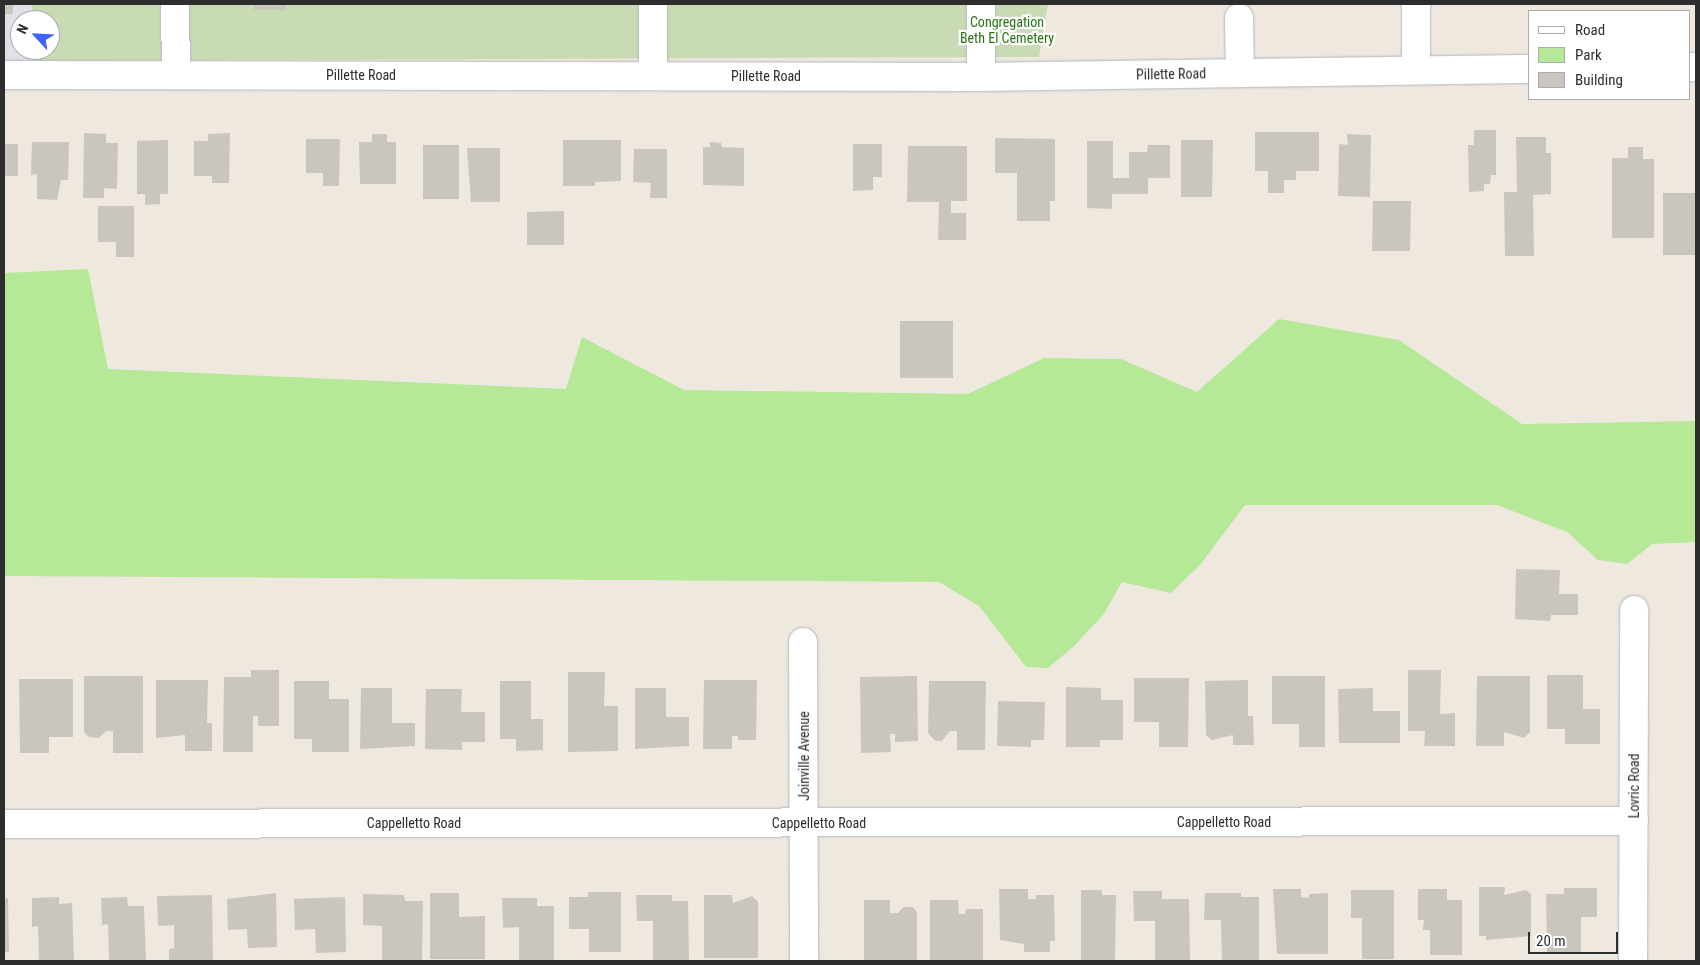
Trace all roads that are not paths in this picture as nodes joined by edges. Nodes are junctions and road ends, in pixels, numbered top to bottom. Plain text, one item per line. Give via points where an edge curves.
1 (175, 4) edge
2 (653, 4) edge
3 (981, 4) edge
4 (1416, 4) edge
5 (1239, 18) dead end
6 (1528, 69) edge
7 (1416, 70) junction
8 (1240, 73) junction
9 (4, 75) edge
10 (176, 75) junction
11 (653, 76) junction
12 (981, 77) junction
13 (1634, 610) dead end
14 (803, 642) dead end
15 (1634, 821) junction
16 (804, 823) junction
17 (4, 824) edge
18 (804, 961) edge
19 (1634, 961) edge

1 - 10 street
2 - 11 street
3 - 12 street
4 - 7 street
5 - 8 street
6 - 7 street, Pillette Road
7 - 8 street, Pillette Road
8 - 12 street, Pillette Road
9 - 10 street, Pillette Road
10 - 11 street, Pillette Road
11 - 12 street, Pillette Road
13 - 15 street, Lovric Road
14 - 16 street, Joinville Avenue
15 - 16 street, Cappelletto Road
15 - 19 street, Lovric Road
16 - 17 street, Cappelletto Road
16 - 18 street, Joinville Avenue

